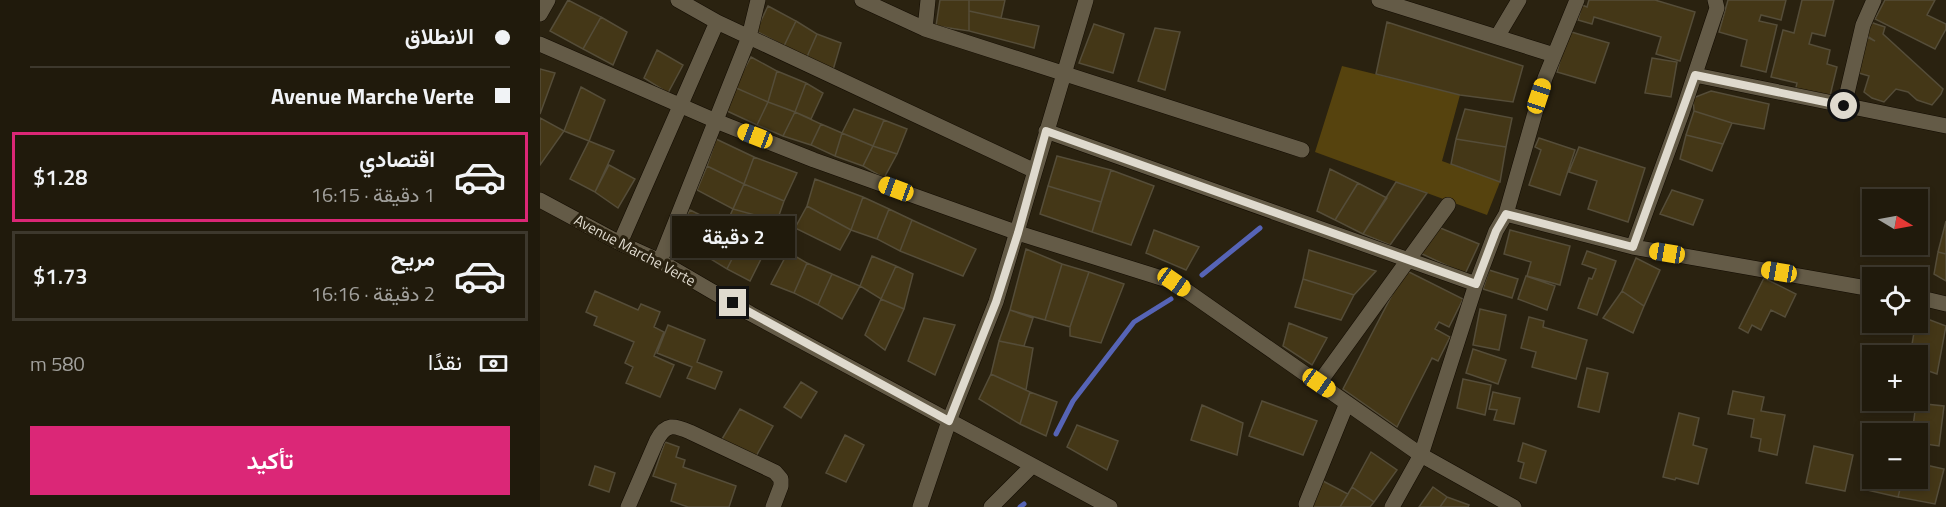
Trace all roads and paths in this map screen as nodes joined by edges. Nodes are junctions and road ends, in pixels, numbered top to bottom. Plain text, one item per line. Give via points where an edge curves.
1 (548, 0) edge
2 (678, 0) edge
3 (758, 0) edge
4 (862, 0) edge
5 (928, 0) edge
6 (1086, 0) edge
7 (1379, 0) edge
8 (1519, 0) edge
9 (1577, 0) edge
10 (1715, 0) edge
11 (1874, 0) edge
12 (540, 14) edge
13 (717, 22) junction
14 (925, 29) junction
15 (749, 37) junction
16 (1497, 38) junction
17 (540, 44) edge
18 (1554, 55) junction
19 (1065, 75) junction
20 (1695, 75) junction
21 (680, 106) junction
22 (1844, 106) junction
23 (716, 121) junction
24 (1946, 126) edge
25 (1046, 131) junction
26 (1302, 150) dead end
27 (1035, 171) junction
28 (540, 200) edge
29 (1448, 205) dead end
30 (1506, 214) junction
31 (1018, 233) junction
32 (620, 243) junction
33 (1633, 247) junction
34 (660, 261) junction
35 (1409, 261) junction
36 (1476, 284) junction
37 (1862, 287) edge
38 (1928, 300) edge
39 (1946, 304) edge
40 (1319, 383) junction
41 (1347, 403) junction
42 (949, 421) junction
43 (1421, 455) junction
44 (1032, 466) junction
45 (1306, 504) dead end
46 (628, 507) edge
47 (772, 507) edge
48 (920, 507) edge
49 (992, 507) edge
50 (1110, 507) edge
51 (1392, 507) edge
52 (1514, 507) edge

1 - 12 street
2 - 13 street
3 - 15 street
4 - 14 street
5 - 14 street
6 - 19 street
7 - 16 street
8 - 16 street
9 - 18 street
10 - 20 street via 1717,8
11 - 22 street via 1863,25
13 - 15 street
13 - 21 street
14 - 19 street
15 - 23 street
15 - 27 street
16 - 18 street
17 - 21 street
18 - 30 street via 1533,114
19 - 25 street
19 - 26 street
20 - 22 street
20 - 33 street
21 - 23 street
21 - 32 street
22 - 24 street
23 - 31 street
23 - 34 street
25 - 27 street
25 - 35 street
27 - 31 street
28 - 32 street, Avenue Marche Verte
29 - 35 street
30 - 33 street
30 - 36 street
31 - 40 street via 1174,282
31 - 42 street via 996,302
32 - 34 street, Avenue Marche Verte
33 - 37 street
34 - 42 street, Avenue Marche Verte
35 - 36 street
35 - 40 street
36 - 43 street
38 - 39 street
40 - 41 street
41 - 43 street
41 - 45 street
42 - 44 street, Avenue Marche Verte
42 - 48 street
43 - 51 street
43 - 52 street
44 - 49 street
44 - 50 street, Avenue Marche Verte
46 - 47 street via 663,430 671,427 698,435 775,472 781,486

